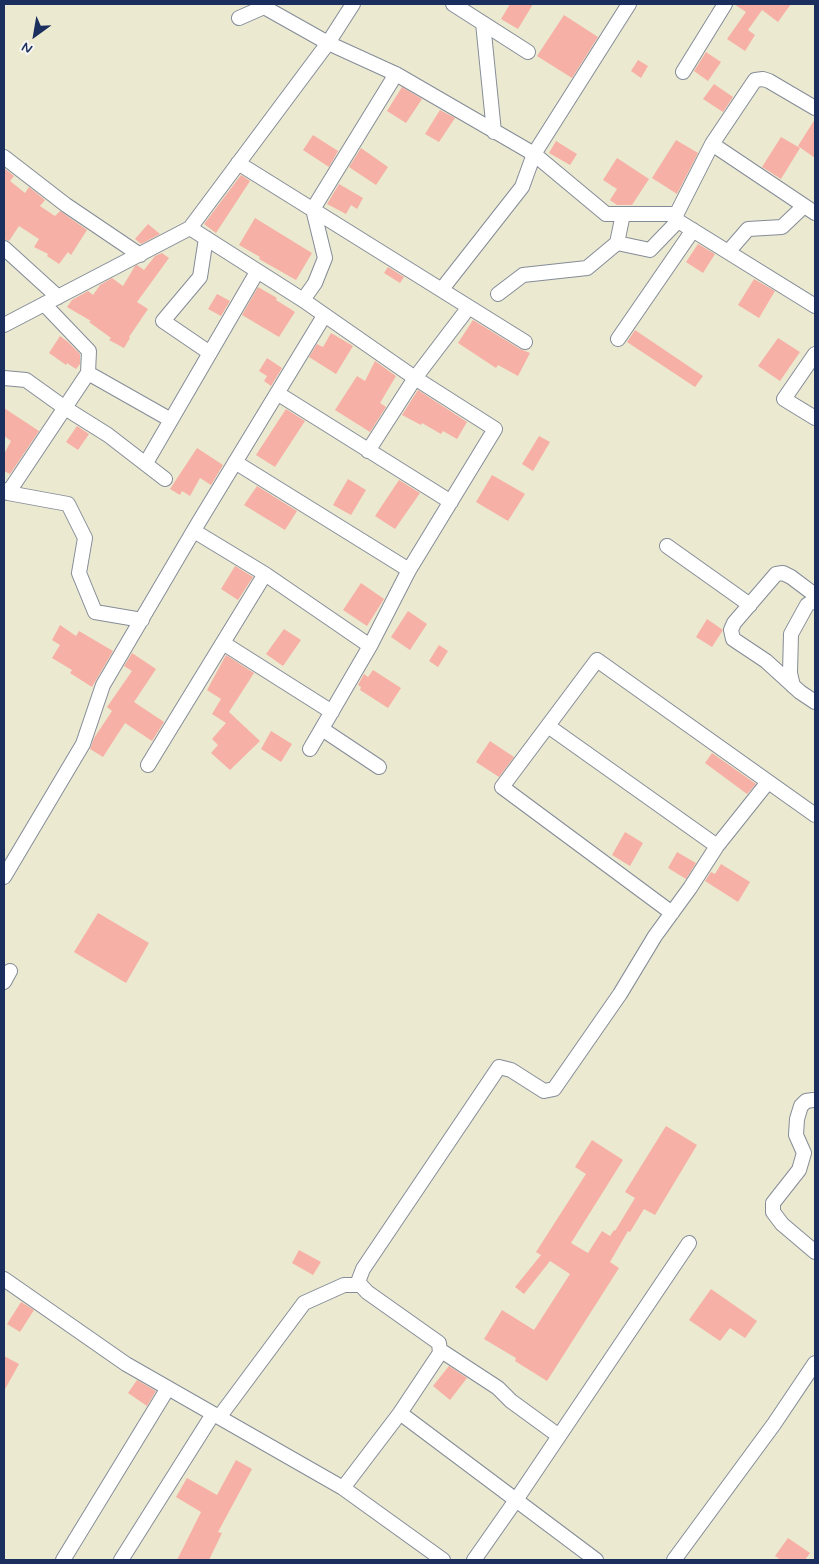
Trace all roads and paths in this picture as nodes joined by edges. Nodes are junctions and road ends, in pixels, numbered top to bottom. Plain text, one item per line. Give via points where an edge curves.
1 (353, 4) edge
2 (453, 4) edge
3 (629, 4) edge
4 (726, 4) edge
5 (240, 18) dead end
6 (483, 23) junction
7 (328, 43) junction
8 (528, 52) dead end
9 (683, 72) dead end
10 (396, 74) junction
11 (815, 108) edge
12 (494, 132) junction
13 (712, 144) junction
14 (534, 154) junction
15 (4, 157) edge
16 (238, 164) junction
17 (313, 209) junction
18 (810, 210) edge
19 (623, 214) junction
20 (678, 217) junction
21 (190, 228) junction
22 (693, 230) junction
23 (206, 238) junction
24 (617, 242) junction
25 (4, 248) edge
26 (728, 252) junction
27 (140, 255) junction
28 (257, 272) junction
29 (442, 289) junction
30 (498, 294) dead end
31 (58, 298) junction
32 (303, 300) junction
33 (44, 304) junction
34 (815, 306) edge
35 (470, 307) junction
36 (324, 316) junction
37 (4, 326) edge
38 (618, 339) dead end
39 (525, 342) dead end
40 (210, 353) junction
41 (815, 354) edge
42 (88, 373) junction
43 (4, 378) edge
44 (415, 378) junction
45 (277, 393) junction
46 (65, 408) junction
47 (815, 418) edge
48 (171, 420) junction
49 (368, 451) junction
50 (235, 462) junction
51 (146, 463) junction
52 (165, 479) dead end
53 (6, 492) edge
54 (451, 502) junction
55 (194, 531) junction
56 (667, 546) dead end
57 (409, 570) junction
58 (266, 574) junction
59 (815, 595) edge
60 (815, 602) edge
61 (750, 605) junction
62 (142, 620) junction
63 (223, 643) junction
64 (370, 646) junction
65 (793, 686) junction
66 (815, 702) edge
67 (332, 712) junction
68 (548, 726) junction
69 (322, 729) junction
70 (310, 749) dead end
71 (148, 765) dead end
72 (380, 767) dead end
73 (768, 782) junction
74 (815, 816) edge
75 (717, 846) junction
76 (4, 876) edge
77 (672, 912) junction
78 (813, 1100) dead end
79 (689, 1243) dead end
80 (815, 1252) edge
81 (4, 1279) edge
82 (358, 1282) junction
83 (440, 1350) junction
84 (815, 1363) edge
85 (168, 1388) junction
86 (400, 1413) junction
87 (213, 1414) junction
88 (559, 1436) junction
89 (343, 1488) junction
90 (516, 1500) junction
91 (63, 1560) edge
92 (121, 1560) edge
93 (443, 1560) edge
94 (474, 1560) edge
95 (596, 1560) edge
96 (674, 1560) edge

1 - 7 street
2 - 6 street
3 - 14 street
4 - 9 street
5 - 7 street via 264,7
6 - 8 street
6 - 12 street
7 - 10 street
7 - 16 street
10 - 12 street
10 - 17 street
11 - 13 street via 769,81 755,80
12 - 14 street
13 - 18 street
13 - 20 street
14 - 19 street via 606,214
14 - 29 street via 522,187
15 - 27 street via 66,205
16 - 17 street
16 - 21 street
17 - 29 street
17 - 32 street via 325,258 315,283
18 - 26 street via 782,227 748,230
19 - 20 street
19 - 24 street
20 - 22 street
20 - 24 street via 650,250
21 - 23 street
21 - 27 street
22 - 26 street
22 - 38 street
23 - 28 street
23 - 40 street via 200,277 164,321
24 - 30 street via 587,268 523,275
25 - 31 street
26 - 34 street
27 - 31 street
28 - 32 street
28 - 40 street
29 - 35 street
31 - 33 street
32 - 36 street
33 - 37 street
33 - 42 street via 89,351
35 - 39 street
35 - 44 street
36 - 44 street
36 - 45 street
40 - 48 street
41 - 47 street via 784,399
42 - 46 street
42 - 48 street
43 - 46 street via 26,380
44 - 49 street
44 - 54 street via 495,429
45 - 49 street
45 - 50 street
46 - 51 street
46 - 53 street
48 - 51 street
49 - 54 street
50 - 55 street
50 - 57 street
51 - 52 street
53 - 62 street via 68,504 86,538 79,572 95,612
54 - 57 street
55 - 58 street
55 - 62 street
56 - 61 street
57 - 64 street
58 - 63 street
58 - 64 street
59 - 61 street via 791,577 776,574
60 - 65 street via 807,606 791,634
61 - 65 street via 734,623 731,630 734,639 766,661
62 - 76 street via 103,685 83,744
63 - 67 street
63 - 71 street
64 - 67 street
65 - 66 street
67 - 69 street
68 - 73 street via 597,660
68 - 75 street
68 - 77 street via 502,787
69 - 70 street
69 - 72 street
73 - 74 street
73 - 75 street
75 - 77 street
77 - 82 street via 554,1089 544,1090 511,1070 499,1067 363,1269
78 - 80 street via 801,1106 797,1119 796,1136 804,1152 799,1170 773,1203 773,1212
79 - 88 street
81 - 85 street via 126,1364
82 - 83 street via 367,1292 439,1343
82 - 87 street via 359,1286 344,1285 304,1303 220,1416
83 - 86 street
83 - 88 street via 498,1388
84 - 96 street
85 - 87 street
85 - 91 street
86 - 89 street
86 - 90 street
87 - 89 street
87 - 92 street
88 - 90 street
89 - 93 street
90 - 94 street
90 - 95 street

